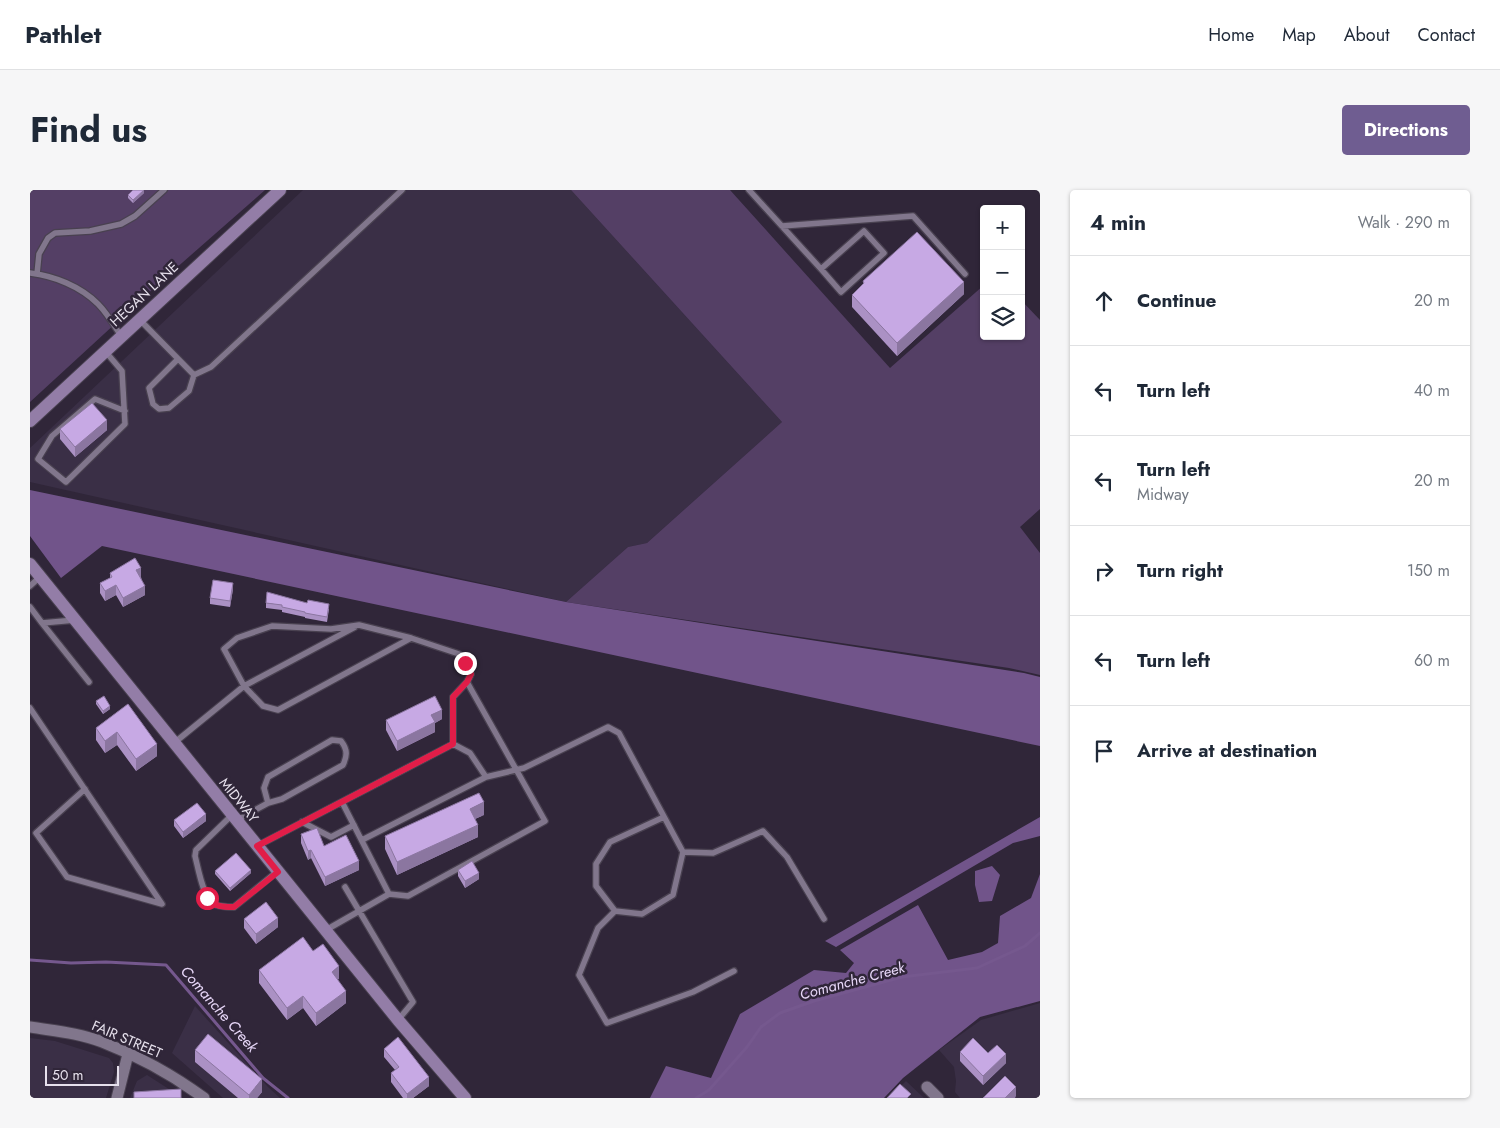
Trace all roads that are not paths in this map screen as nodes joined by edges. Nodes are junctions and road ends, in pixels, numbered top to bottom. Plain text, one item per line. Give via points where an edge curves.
1 (164, 190) edge
2 (280, 190) edge
3 (402, 190) edge
4 (750, 190) edge
5 (864, 220) junction
6 (782, 226) junction
7 (864, 231) junction
8 (821, 269) junction
9 (30, 273) edge
10 (37, 274) junction
11 (965, 274) dead end
12 (139, 319) junction
13 (121, 336) junction
14 (105, 351) junction
15 (178, 359) junction
16 (194, 375) junction
17 (125, 411) junction
18 (30, 421) edge
19 (30, 564) edge
20 (40, 577) junction
21 (30, 586) edge
22 (30, 607) edge
23 (75, 620) junction
24 (42, 623) junction
25 (359, 625) junction
26 (411, 638) junction
27 (89, 682) dead end
28 (467, 682) junction
29 (244, 686) junction
30 (30, 708) edge
31 (174, 743) junction
32 (453, 744) junction
33 (516, 769) junction
34 (486, 777) junction
35 (84, 789) junction
36 (342, 802) junction
37 (268, 803) junction
38 (664, 817) junction
39 (234, 818) junction
40 (302, 822) junction
41 (354, 825) junction
42 (362, 840) junction
43 (257, 846) junction
44 (683, 852) junction
45 (278, 872) junction
46 (345, 888) dead end
47 (389, 894) junction
48 (615, 911) junction
49 (358, 912) junction
50 (824, 919) dead end
51 (326, 931) junction
52 (734, 971) dead end
53 (398, 1020) junction
54 (30, 1027) edge
55 (128, 1054) junction
56 (927, 1087) dead end
57 (117, 1098) edge
58 (204, 1098) edge
59 (465, 1098) edge
60 (938, 1098) edge

1 - 10 lane via 121,224 90,231 55,233 38,254
2 - 12 main road, HEGAN LANE
3 - 16 lane via 211,367
4 - 6 lane
5 - 6 lane
5 - 7 lane
5 - 11 lane via 913,216
6 - 8 lane
7 - 8 lane
7 - 8 lane via 884,253 841,292
9 - 10 lane
10 - 13 lane via 81,291 98,304
12 - 13 main road, HEGAN LANE
12 - 15 lane
13 - 14 main road, HEGAN LANE
14 - 17 lane via 122,371
14 - 18 main road, HEGAN LANE
15 - 16 lane
15 - 16 lane via 149,388 153,404 159,409 169,408 189,391
17 - 17 lane via 125,424 66,482 38,459 52,436 95,399
19 - 20 main road, MIDWAY
20 - 21 lane
20 - 23 main road, MIDWAY
22 - 24 lane
23 - 24 lane
23 - 31 main road, MIDWAY
24 - 27 lane
25 - 26 lane
25 - 29 lane
25 - 29 lane via 330,629 272,626 237,638 224,649
26 - 28 lane via 459,654 471,674
26 - 29 lane via 278,710 263,706
28 - 32 lane via 453,697
28 - 33 lane
29 - 31 lane
30 - 35 lane
31 - 39 main road, MIDWAY
32 - 34 lane via 470,753
32 - 36 lane
33 - 34 lane
33 - 38 lane via 608,727 619,734
33 - 47 lane via 545,821 408,896
34 - 42 lane
35 - 35 lane via 101,814 162,904 67,877 36,833
36 - 40 lane
36 - 41 lane
37 - 37 lane via 282,799 343,765 347,756 341,741 332,740 268,777 264,788
37 - 39 lane
38 - 44 lane
38 - 48 lane via 610,842 596,864 596,886
39 - 43 main road, MIDWAY
39 - 45 lane via 196,850 207,898 212,904 234,907
40 - 41 lane via 331,838
40 - 43 lane
41 - 42 lane
42 - 47 lane
43 - 45 main road, MIDWAY
44 - 48 lane via 673,895 642,914
44 - 50 lane via 712,854 763,831 787,857
45 - 51 main road, MIDWAY
46 - 49 lane
47 - 49 lane
48 - 52 lane via 598,928 579,975 607,1024 693,992
49 - 51 lane
49 - 53 lane via 413,1002
51 - 53 main road, MIDWAY
53 - 59 main road, MIDWAY
54 - 55 street, FAIR STREET via 75,1034
55 - 57 street
55 - 58 street, FAIR STREET via 169,1074
56 - 60 street

